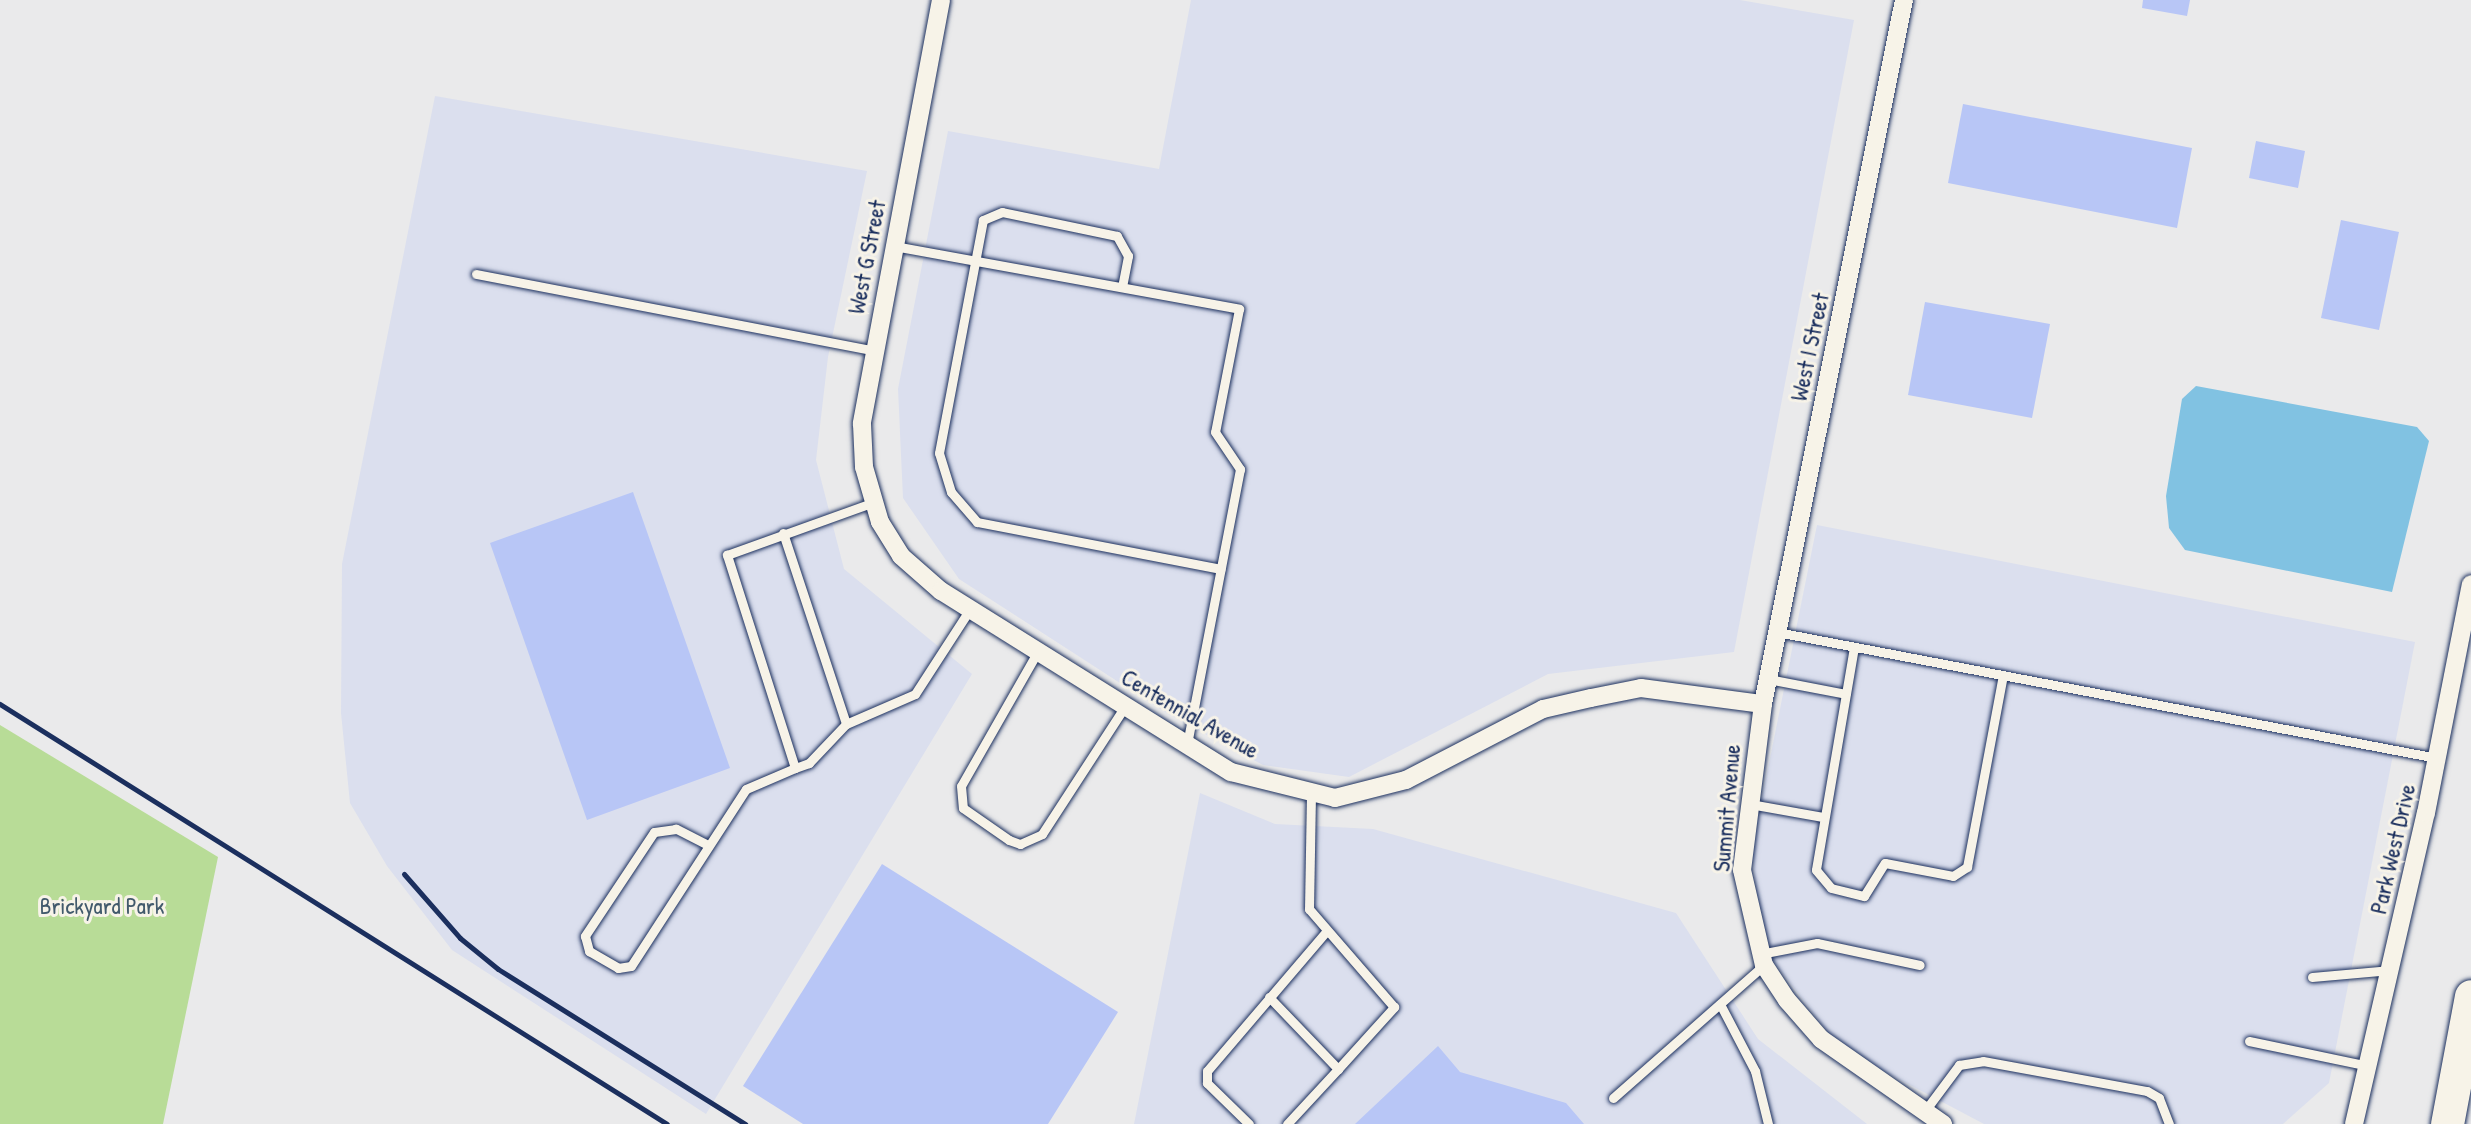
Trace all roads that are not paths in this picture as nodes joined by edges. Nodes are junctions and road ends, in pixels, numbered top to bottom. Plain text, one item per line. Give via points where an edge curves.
1 (941, 0) edge
2 (1904, 0) edge
3 (894, 246) junction
4 (975, 260) junction
5 (476, 274) dead end
6 (1122, 287) junction
7 (874, 351) junction
8 (874, 502) junction
9 (880, 523) joint
10 (783, 533) junction
11 (1221, 569) junction
12 (2471, 583) edge
13 (970, 609) junction
14 (1777, 632) junction
15 (1854, 647) junction
16 (1038, 652) junction
17 (2003, 675) junction
18 (1768, 679) junction
19 (1846, 694) junction
20 (1763, 704) junction
21 (1125, 706) junction
22 (846, 724) junction
23 (1187, 745) junction
24 (2437, 758) junction
25 (794, 768) junction
26 (1311, 794) junction
27 (1748, 804) junction
28 (1823, 817) junction
29 (706, 844) junction
30 (1325, 933) junction
31 (1762, 959) junction
32 (1920, 965) dead end
33 (2391, 970) junction
34 (2312, 977) dead end
35 (2471, 996) edge
36 (1269, 997) junction
37 (1720, 1004) junction
38 (2467, 1035) edge
39 (2249, 1041) dead end
40 (2369, 1066) junction
41 (1338, 1069) junction
42 (1613, 1098) dead end
43 (1924, 1112) junction
44 (1249, 1124) edge
45 (1287, 1124) edge
46 (1768, 1124) edge
47 (1943, 1124) edge
48 (2169, 1124) edge
49 (2354, 1124) edge
50 (2447, 1124) edge

1 - 3 street, West G Street
2 - 14 street, West I Street
3 - 4 lane
3 - 7 street, West G Street
4 - 6 lane
4 - 6 lane via 983,220 1002,212 1117,236 1128,256
4 - 11 lane via 939,453 951,492 977,522
5 - 7 lane
6 - 11 lane via 1239,309 1215,432 1240,469
7 - 8 street, West G Street via 862,424
8 - 9 street, West G Street
8 - 10 lane
9 - 13 street, Centennial Avenue via 901,556
10 - 22 lane
10 - 25 lane via 732,550 726,565
11 - 23 lane
12 - 24 street, Park West Drive
13 - 16 street, Centennial Avenue
13 - 22 lane via 915,694
14 - 15 lane
14 - 18 street, West I Street
15 - 17 lane
15 - 19 lane
16 - 21 street, Centennial Avenue
16 - 21 lane via 961,786 962,808 1009,840 1020,844 1042,834
17 - 24 lane
17 - 28 lane via 1963,872 1952,876 1885,863 1869,896 1832,888 1816,870
18 - 19 lane
18 - 20 street, West I Street
19 - 28 lane
20 - 26 street, Centennial Avenue via 1641,688 1543,709 1406,780 1335,799
20 - 27 street, Summit Avenue
21 - 23 street, Centennial Avenue
22 - 25 lane via 809,762
23 - 26 street, Centennial Avenue via 1231,772
24 - 33 street, Park West Drive
25 - 29 lane via 746,789
26 - 30 lane via 1309,909
27 - 28 lane
27 - 31 street, Summit Avenue via 1742,870
29 - 29 lane via 676,829 654,832 585,936 589,951 618,968 631,966
30 - 36 lane
30 - 41 lane via 1393,1001 1392,1013
31 - 32 lane via 1817,943
31 - 37 lane
31 - 43 street, Summit Avenue via 1821,1039
33 - 34 lane
33 - 40 street, Park West Drive
35 - 38 highway
36 - 41 lane
36 - 44 lane via 1207,1071 1207,1083
37 - 42 lane
37 - 46 lane via 1755,1071
38 - 50 highway
39 - 40 lane
40 - 49 street, Park West Drive
41 - 45 lane
43 - 47 street, Summit Avenue
43 - 48 lane via 1959,1065 1983,1061 2147,1091 2159,1098

